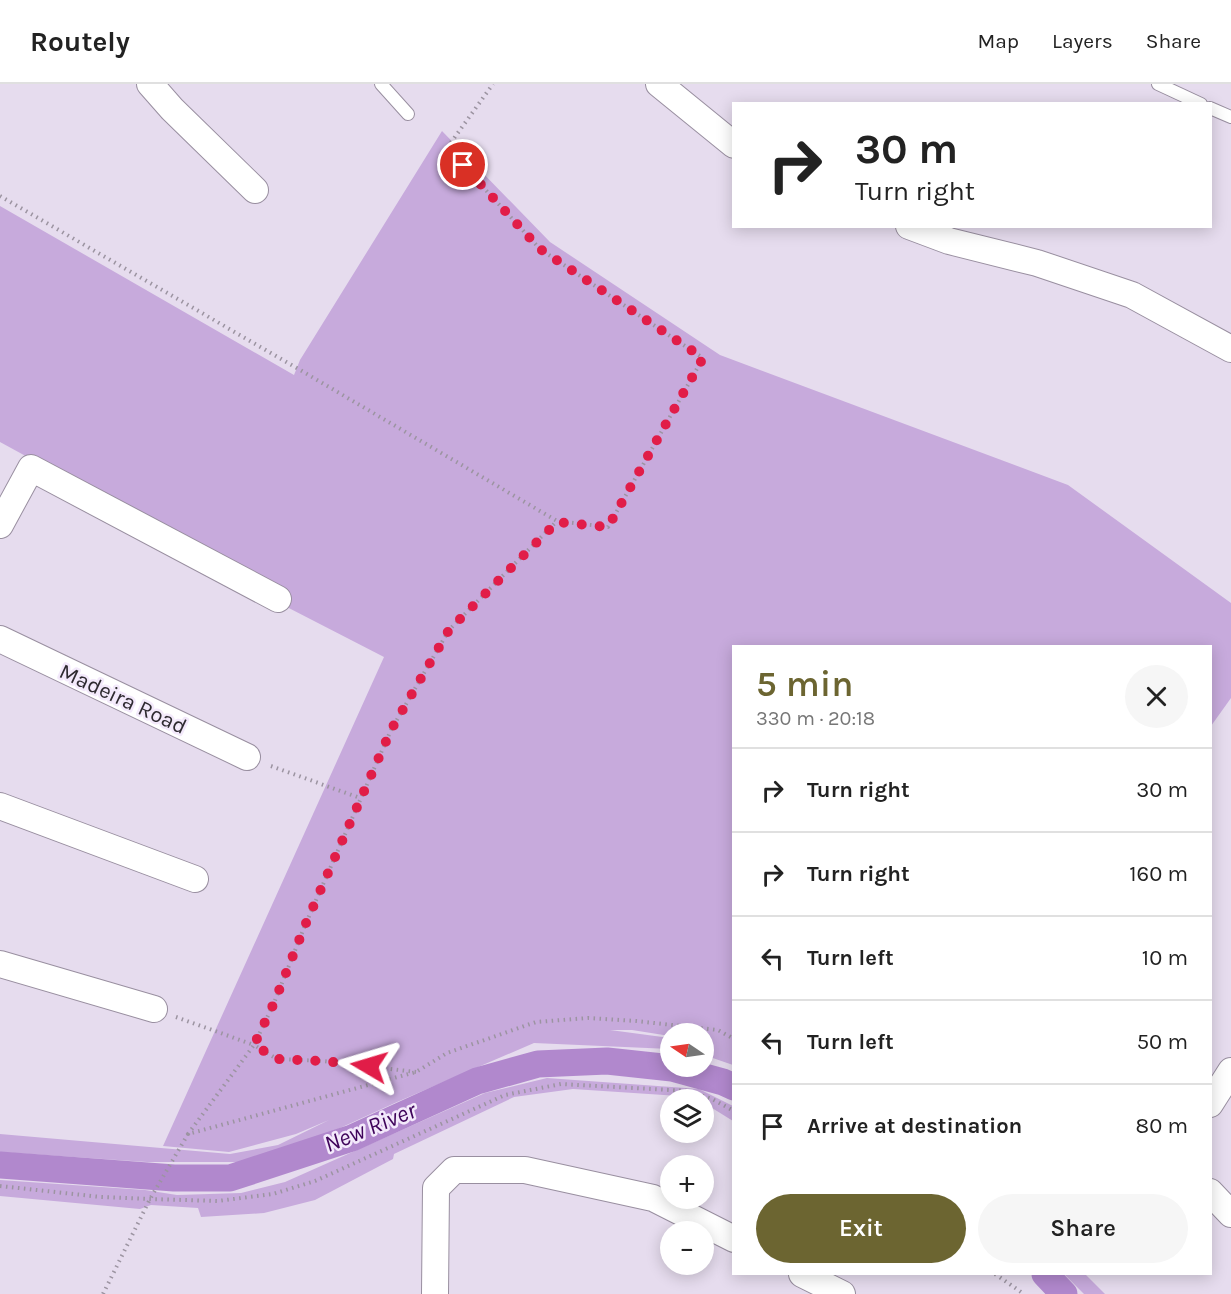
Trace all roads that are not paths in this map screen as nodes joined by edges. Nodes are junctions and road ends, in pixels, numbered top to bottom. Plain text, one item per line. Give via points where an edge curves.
1 (150, 84) edge
2 (381, 84) edge
3 (659, 84) edge
4 (1158, 84) edge
5 (1197, 102) edge
6 (1212, 109) edge
7 (408, 114) dead end
8 (1231, 117) edge
9 (732, 143) edge
10 (255, 190) dead end
11 (914, 228) edge
12 (1231, 349) edge
13 (0, 525) edge
14 (278, 599) dead end
15 (0, 639) edge
16 (248, 757) road end
17 (0, 806) edge
18 (195, 879) dead end
19 (0, 964) edge
20 (154, 1009) road end
21 (1231, 1071) edge
22 (1212, 1101) edge
23 (1212, 1194) edge
24 (1231, 1214) edge
25 (732, 1238) edge
26 (804, 1275) edge
27 (435, 1294) edge
28 (842, 1294) edge

1 - 10 street
2 - 7 lane
3 - 9 street
4 - 5 lane
6 - 8 lane
11 - 12 street via 1132,295
13 - 14 street via 31,468
15 - 16 street, Madeira Road
17 - 18 street
19 - 20 street
21 - 22 street
23 - 24 street
25 - 27 street via 653,1198 525,1170 454,1170 436,1188
26 - 28 street

